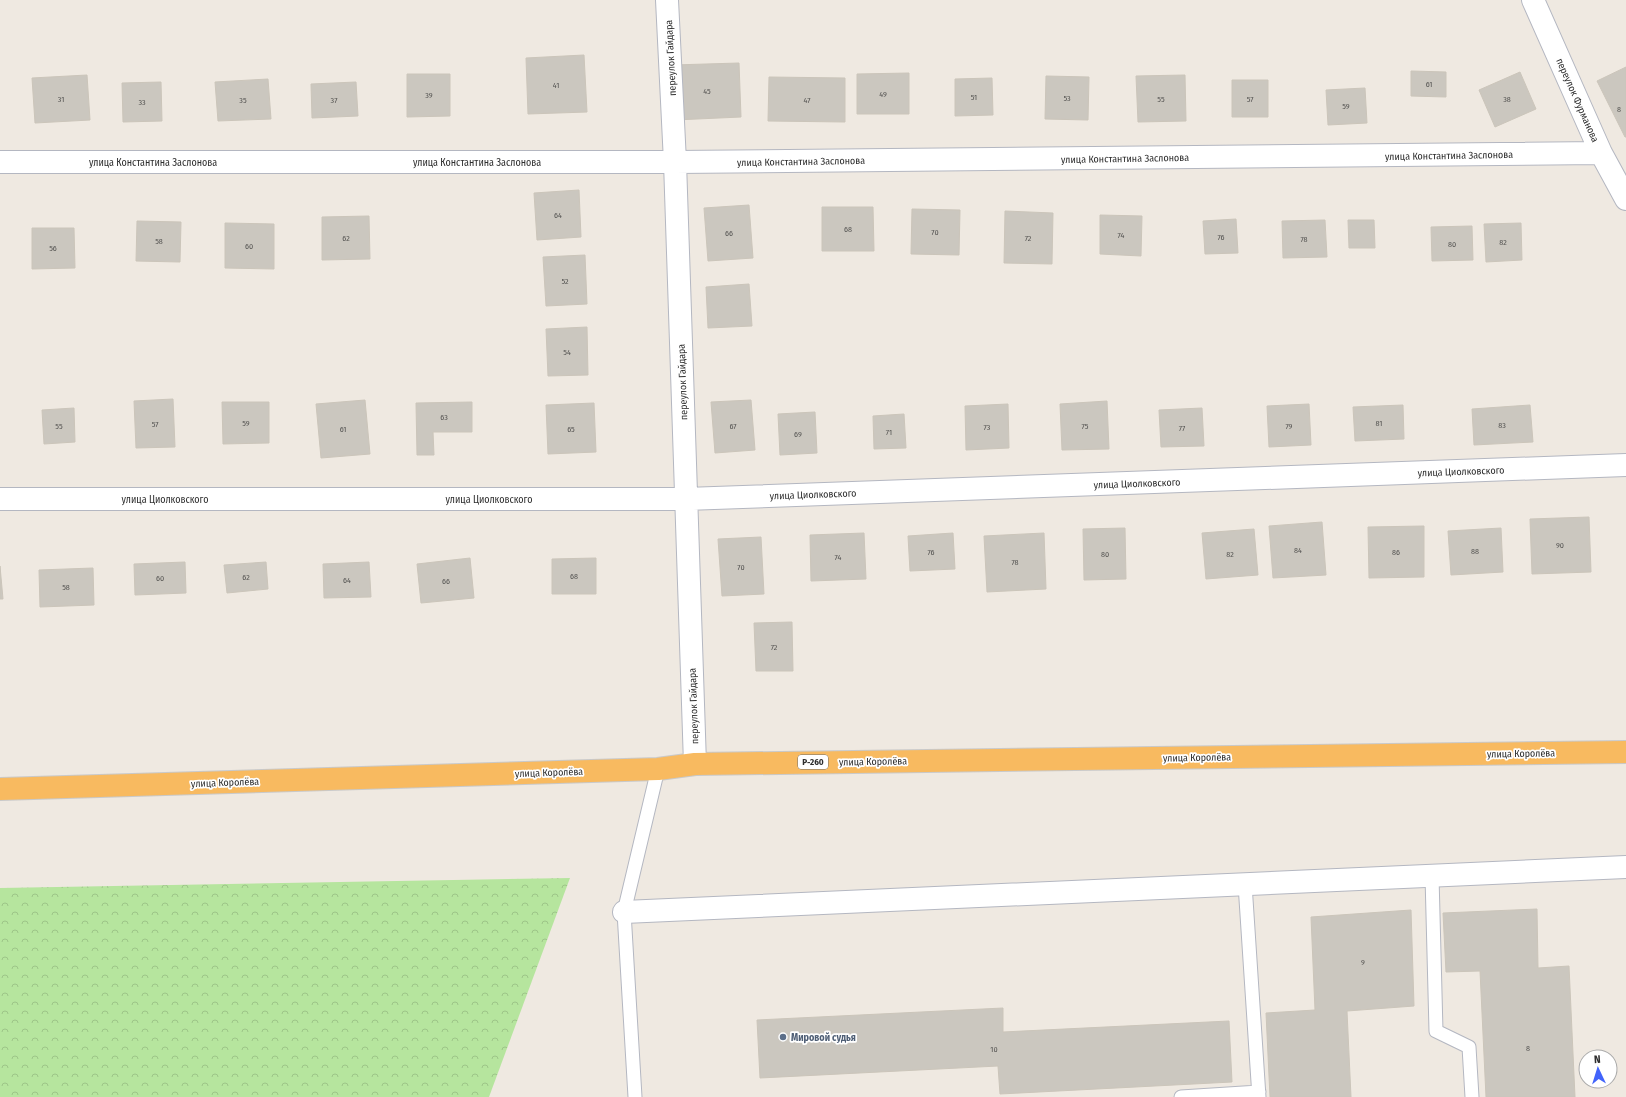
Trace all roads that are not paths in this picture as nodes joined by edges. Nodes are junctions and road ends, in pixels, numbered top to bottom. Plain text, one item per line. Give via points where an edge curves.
1 (667, 0) edge
2 (1533, 0) edge
3 (1601, 153) junction
4 (0, 162) edge
5 (675, 162) junction
6 (1626, 199) edge
7 (1626, 465) edge
8 (0, 499) edge
9 (686, 499) junction
10 (1626, 752) edge
11 (695, 764) junction
12 (658, 769) junction
13 (0, 789) edge
14 (1626, 866) edge
15 (1432, 876) junction
16 (1245, 884) junction
17 (624, 912) junction
18 (1259, 1095) edge
19 (635, 1097) edge
20 (1181, 1097) edge
21 (1472, 1097) edge

1 - 5 street, переулок Гайдара
2 - 3 street, переулок Фурманова
3 - 5 street, улица Константина Заслонова
3 - 6 street, переулок Фурманова
4 - 5 street, улица Константина Заслонова
5 - 9 street, переулок Гайдара
7 - 9 street, улица Циолковского
8 - 9 street, улица Циолковского
9 - 11 street, переулок Гайдара
10 - 11 highway, улица Королёва / Р-260
11 - 12 highway, улица Королёва / Р-260
12 - 13 highway, улица Королёва / Р-260
12 - 17 lane
14 - 15 street
15 - 16 street
15 - 21 lane via 1436,1031 1469,1047
16 - 17 street
16 - 18 lane
17 - 19 lane
18 - 20 lane

